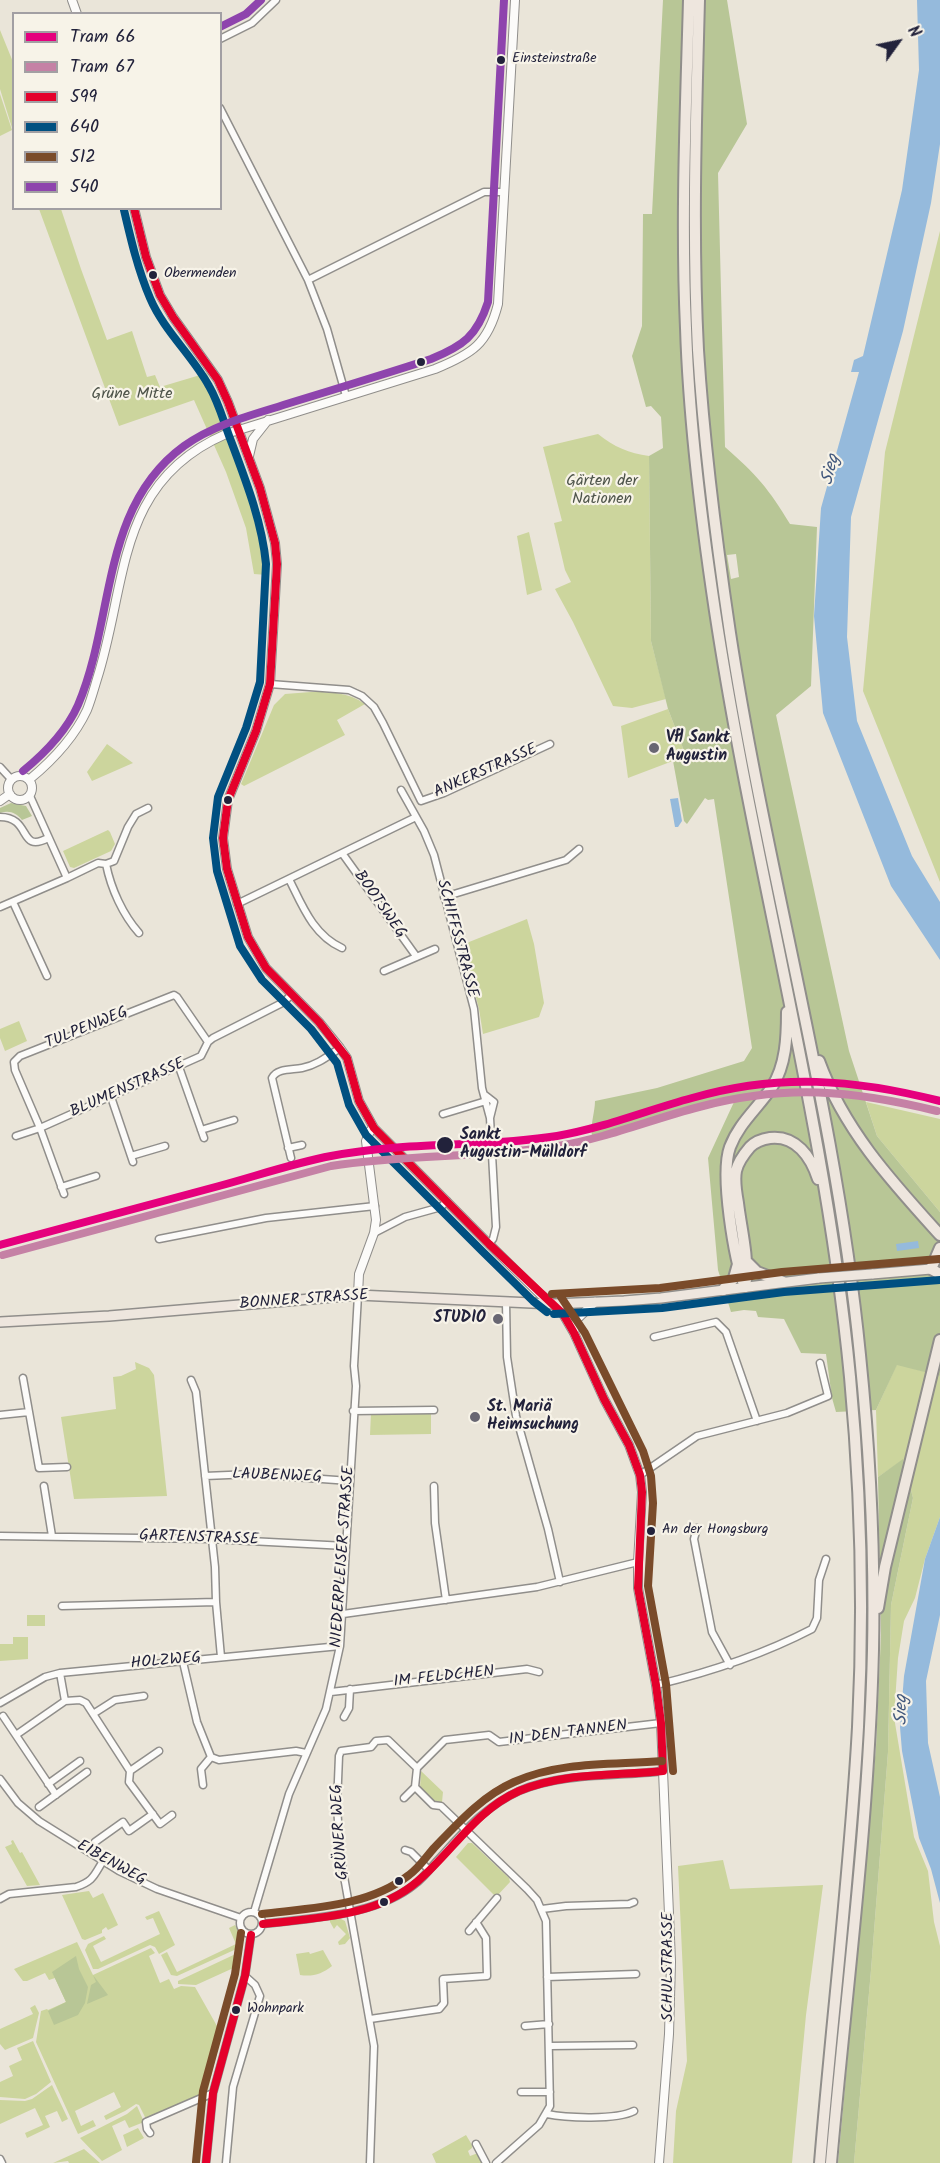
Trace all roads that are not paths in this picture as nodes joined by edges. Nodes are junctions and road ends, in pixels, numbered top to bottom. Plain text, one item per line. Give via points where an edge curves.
1 (276, 0) edge
2 (515, 0) edge
3 (689, 0) edge
4 (699, 0) edge
5 (222, 38) edge
6 (222, 112) edge
7 (504, 192) junction
8 (134, 210) edge
9 (308, 280) junction
10 (346, 396) junction
11 (269, 419) junction
12 (238, 429) junction
13 (249, 456) junction
14 (270, 684) junction
15 (550, 744) dead end
16 (0, 767) edge
17 (11, 779) junction
18 (30, 779) junction
19 (401, 790) dead end
20 (10, 795) junction
21 (30, 796) junction
22 (0, 801) edge
23 (148, 808) dead end
24 (0, 817) edge
25 (416, 817) junction
26 (48, 838) junction
27 (579, 849) dead end
28 (342, 853) junction
29 (106, 864) junction
30 (67, 878) junction
31 (289, 879) junction
32 (444, 897) junction
33 (13, 902) junction
34 (237, 904) junction
35 (0, 907) edge
36 (139, 933) dead end
37 (342, 948) dead end
38 (435, 949) dead end
39 (416, 956) junction
40 (384, 971) dead end
41 (47, 976) dead end
42 (786, 985) junction
43 (291, 995) junction
44 (807, 1024) junction
45 (208, 1042) junction
46 (340, 1048) junction
47 (179, 1066) junction
48 (111, 1096) junction
49 (488, 1099) junction
50 (443, 1114) dead end
51 (234, 1120) dead end
52 (40, 1128) junction
53 (374, 1128) junction
54 (201, 1130) junction
55 (16, 1136) dead end
56 (204, 1138) dead end
57 (302, 1145) dead end
58 (165, 1146) dead end
59 (288, 1148) junction
60 (291, 1158) dead end
61 (96, 1176) dead end
62 (447, 1202) junction
63 (375, 1206) junction
64 (831, 1230) junction
65 (937, 1232) edge
66 (374, 1233) junction
67 (159, 1239) dead end
68 (489, 1244) junction
69 (940, 1247) edge
70 (742, 1262) junction
71 (935, 1272) edge
72 (783, 1282) junction
73 (746, 1287) junction
74 (723, 1290) junction
75 (358, 1295) junction
76 (506, 1302) junction
77 (595, 1302) junction
78 (553, 1304) junction
79 (0, 1322) edge
80 (574, 1333) junction
81 (654, 1337) dead end
82 (940, 1340) edge
83 (820, 1363) dead end
84 (23, 1378) dead end
85 (191, 1380) dead end
86 (434, 1410) dead end
87 (353, 1411) junction
88 (29, 1412) junction
89 (0, 1415) edge
90 (757, 1421) junction
91 (67, 1467) dead end
92 (640, 1475) junction
93 (205, 1476) junction
94 (350, 1481) junction
95 (44, 1486) dead end
96 (434, 1486) dead end
97 (697, 1528) dead end
98 (0, 1536) edge
99 (52, 1536) junction
100 (211, 1539) junction
101 (346, 1546) junction
102 (826, 1559) dead end
103 (638, 1562) junction
104 (560, 1582) junction
105 (446, 1600) junction
106 (216, 1602) junction
107 (62, 1606) dead end
108 (343, 1614) junction
109 (340, 1646) junction
110 (873, 1650) junction
111 (221, 1657) junction
112 (183, 1662) junction
113 (730, 1665) junction
114 (539, 1672) dead end
115 (60, 1673) junction
116 (656, 1685) junction
117 (350, 1689) junction
118 (331, 1692) junction
119 (144, 1696) dead end
120 (64, 1701) junction
121 (0, 1703) edge
122 (93, 1714) junction
123 (3, 1716) dead end
124 (344, 1717) dead end
125 (661, 1723) junction
126 (16, 1735) junction
127 (159, 1751) dead end
128 (306, 1754) junction
129 (211, 1757) junction
130 (80, 1761) dead end
131 (417, 1768) junction
132 (130, 1771) junction
133 (87, 1772) dead end
134 (663, 1772) junction
135 (0, 1779) edge
136 (48, 1784) junction
137 (203, 1785) dead end
138 (415, 1787) junction
139 (56, 1795) junction
140 (404, 1798) dead end
141 (39, 1807) dead end
142 (153, 1814) junction
143 (172, 1815) dead end
144 (465, 1830) junction
145 (95, 1842) dead end
146 (405, 1850) dead end
147 (103, 1862) junction
148 (429, 1870) junction
149 (497, 1898) dead end
150 (0, 1899) edge
151 (634, 1902) dead end
152 (542, 1909) junction
153 (254, 1912) junction
154 (349, 1912) junction
155 (241, 1918) junction
156 (476, 1922) junction
157 (263, 1924) junction
158 (469, 1931) dead end
159 (251, 1935) junction
160 (636, 1974) dead end
161 (244, 1976) junction
162 (547, 1977) junction
163 (370, 2019) junction
164 (549, 2024) junction
165 (525, 2026) dead end
166 (633, 2045) dead end
167 (550, 2046) junction
168 (213, 2092) junction
169 (521, 2092) dead end
170 (550, 2092) junction
171 (634, 2111) dead end
172 (547, 2114) junction
173 (150, 2133) dead end
174 (476, 2144) dead end
175 (206, 2163) edge
176 (226, 2163) edge
177 (370, 2163) edge
178 (486, 2163) edge
179 (496, 2163) edge
180 (659, 2163) edge
181 (820, 2163) edge
182 (831, 2163) edge

1 - 5 street via 252,23
2 - 7 street
3 - 42 highway via 684,256 696,470 716,614
4 - 44 highway via 696,274 709,480 731,640
6 - 9 street
7 - 9 street via 484,192
7 - 10 street via 498,303 484,340 460,358
8 - 12 street, SCHULSTRASSE via 160,295 218,380
9 - 10 street
10 - 11 street
11 - 12 street
11 - 13 street via 254,439
12 - 13 street, SCHULSTRASSE
12 - 18 street via 216,438 179,463 147,500 126,552 102,663 87,710 57,754
13 - 14 street, SCHULSTRASSE via 274,536 277,564
14 - 15 street, ANKERSTRASSE via 349,690 362,696 378,713 421,801
14 - 34 street, SCHULSTRASSE via 224,820 225,859
16 - 17 street
17 - 18 street via 19,775
17 - 20 street
18 - 21 street
19 - 25 street, SCHIFFSSTRASSE
20 - 21 street via 20,800
20 - 22 street
21 - 26 street
23 - 29 street via 135,814 114,861
24 - 26 street via 20,823 33,843
25 - 28 street
25 - 32 street, SCHIFFSSTRASSE via 434,855
26 - 30 street
27 - 32 street via 566,860
28 - 31 street
28 - 39 street, BOOTSWEG
29 - 30 street via 98,863
29 - 36 street via 128,920
30 - 33 street
31 - 34 street
31 - 37 street via 312,924
32 - 49 street, SCHIFFSSTRASSE via 472,999
33 - 35 street
33 - 41 street
34 - 43 street, SCHULSTRASSE via 254,950
38 - 39 street, BOOTSWEG
39 - 40 street, BOOTSWEG
42 - 64 highway
42 - 70 highway via 786,1041 779,1073 738,1129 729,1149 726,1179
43 - 45 street, BLUMENSTRASSE
43 - 46 street, SCHULSTRASSE
44 - 65 highway via 829,1088 852,1130
44 - 110 highway via 860,1352 873,1540
45 - 47 street, BLUMENSTRASSE via 201,1056
45 - 52 street, TULPENWEG via 174,995 20,1056 14,1062 15,1070
46 - 53 street, SCHULSTRASSE via 347,1058 359,1101
46 - 59 street via 321,1062 273,1075
47 - 48 street, BLUMENSTRASSE
47 - 54 street
48 - 52 street, BLUMENSTRASSE
48 - 58 street via 132,1159
49 - 50 street
49 - 68 street, SCHIFFSSTRASSE via 496,1227
51 - 54 street
52 - 55 street, BLUMENSTRASSE
52 - 61 street via 63,1190
53 - 62 street, SCHULSTRASSE
53 - 63 street via 366,1141
54 - 56 street
57 - 59 street
59 - 60 street
62 - 66 street
62 - 68 street, SCHULSTRASSE
63 - 66 street
63 - 67 street via 256,1219
64 - 70 highway via 812,1162 791,1141 768,1138 754,1144 742,1156 736,1170
64 - 181 highway via 854,1423 861,1543 861,1644 852,1811
65 - 69 highway
66 - 75 street via 359,1274
68 - 78 street, SCHULSTRASSE
69 - 71 highway
70 - 72 highway
70 - 73 highway
70 - 74 highway
71 - 72 main road, BONNER STRASSE, bridge
72 - 73 main road, BONNER STRASSE
73 - 74 main road, BONNER STRASSE
74 - 77 main road, BONNER STRASSE via 661,1299
75 - 76 main road, BONNER STRASSE
75 - 79 main road, BONNER STRASSE via 109,1317
75 - 87 street, NIEDERPLEISER STRASSE
76 - 78 main road, BONNER STRASSE
76 - 104 street via 507,1357 516,1416
77 - 78 main road, BONNER STRASSE
77 - 80 street via 577,1319
78 - 80 street, SCHULSTRASSE
80 - 92 street, SCHULSTRASSE
81 - 90 street via 716,1322 726,1332
82 - 110 highway via 885,1567
83 - 90 street via 828,1396
84 - 88 street
85 - 93 street via 196,1392
86 - 87 street
87 - 94 street, NIEDERPLEISER STRASSE
88 - 89 street
88 - 91 street via 39,1468
90 - 92 street via 697,1436
92 - 103 street, SCHULSTRASSE
93 - 94 street, LAUBENWEG via 252,1473
93 - 100 street
94 - 101 street, NIEDERPLEISER STRASSE
95 - 99 street
96 - 105 street
97 - 113 street via 694,1539 712,1632
98 - 99 street, GARTENSTRASSE
99 - 100 street, GARTENSTRASSE
100 - 101 street, GARTENSTRASSE
100 - 106 street
101 - 108 street, NIEDERPLEISER STRASSE
102 - 113 street via 812,1629
103 - 104 street
103 - 116 street, SCHULSTRASSE via 638,1588
104 - 105 street
105 - 108 street
106 - 107 street
106 - 111 street
108 - 109 street, NIEDERPLEISER STRASSE
109 - 111 street, HOLZWEG
109 - 118 street, NIEDERPLEISER STRASSE
110 - 182 highway via 865,1808
111 - 112 street, HOLZWEG
112 - 115 street, HOLZWEG
112 - 129 street via 197,1722
113 - 116 street
114 - 117 street, IM FELDCHEN via 527,1669
115 - 120 street
115 - 121 street, HOLZWEG via 45,1677
116 - 125 street, SCHULSTRASSE
117 - 118 street, IM FELDCHEN
117 - 124 street via 349,1708
118 - 128 street, NIEDERPLEISER STRASSE
119 - 122 street via 115,1700
120 - 122 street via 83,1701
120 - 126 street
122 - 132 street
123 - 126 street
125 - 131 street, IN DEN TANNEN via 499,1742 489,1735 445,1740
125 - 134 street, SCHULSTRASSE
126 - 136 street
127 - 132 street
128 - 129 street via 296,1751 219,1760
128 - 153 street, NIEDERPLEISER STRASSE via 289,1794
129 - 137 street via 201,1769
130 - 136 street
131 - 138 street
131 - 154 street, GRÜNER WEG via 388,1740 341,1751 337,1805
132 - 142 street via 129,1782
133 - 139 street
134 - 144 street via 605,1775 535,1786 492,1807
134 - 180 street, SCHULSTRASSE via 671,1962
135 - 147 street, EIBENWEG via 18,1803 39,1821
136 - 139 street
138 - 140 street
138 - 144 street
139 - 141 street
142 - 143 street via 160,1824
142 - 145 street via 129,1831 123,1822
144 - 148 street
144 - 152 street via 527,1889
146 - 148 street
147 - 150 street via 85,1884 9,1894
147 - 155 street, EIBENWEG via 150,1886
148 - 154 street via 396,1898
149 - 156 street
151 - 152 street
152 - 162 street via 546,1921
153 - 155 street
153 - 157 street
154 - 157 street
154 - 163 street, GRÜNER WEG
155 - 159 street via 242,1930
156 - 158 street
156 - 163 street via 486,1938 487,1976 443,1979 444,2003 440,2009
157 - 159 street via 258,1933
159 - 161 street
160 - 162 street
161 - 168 street
161 - 176 street via 260,1996 233,2087
162 - 164 street
163 - 177 street, GRÜNER WEG via 374,2046
164 - 165 street
164 - 167 street
166 - 167 street
167 - 170 street
168 - 173 street via 146,2122
168 - 175 street
169 - 170 street
170 - 172 street
171 - 172 street via 592,2116
172 - 179 street via 534,2131
174 - 178 street

